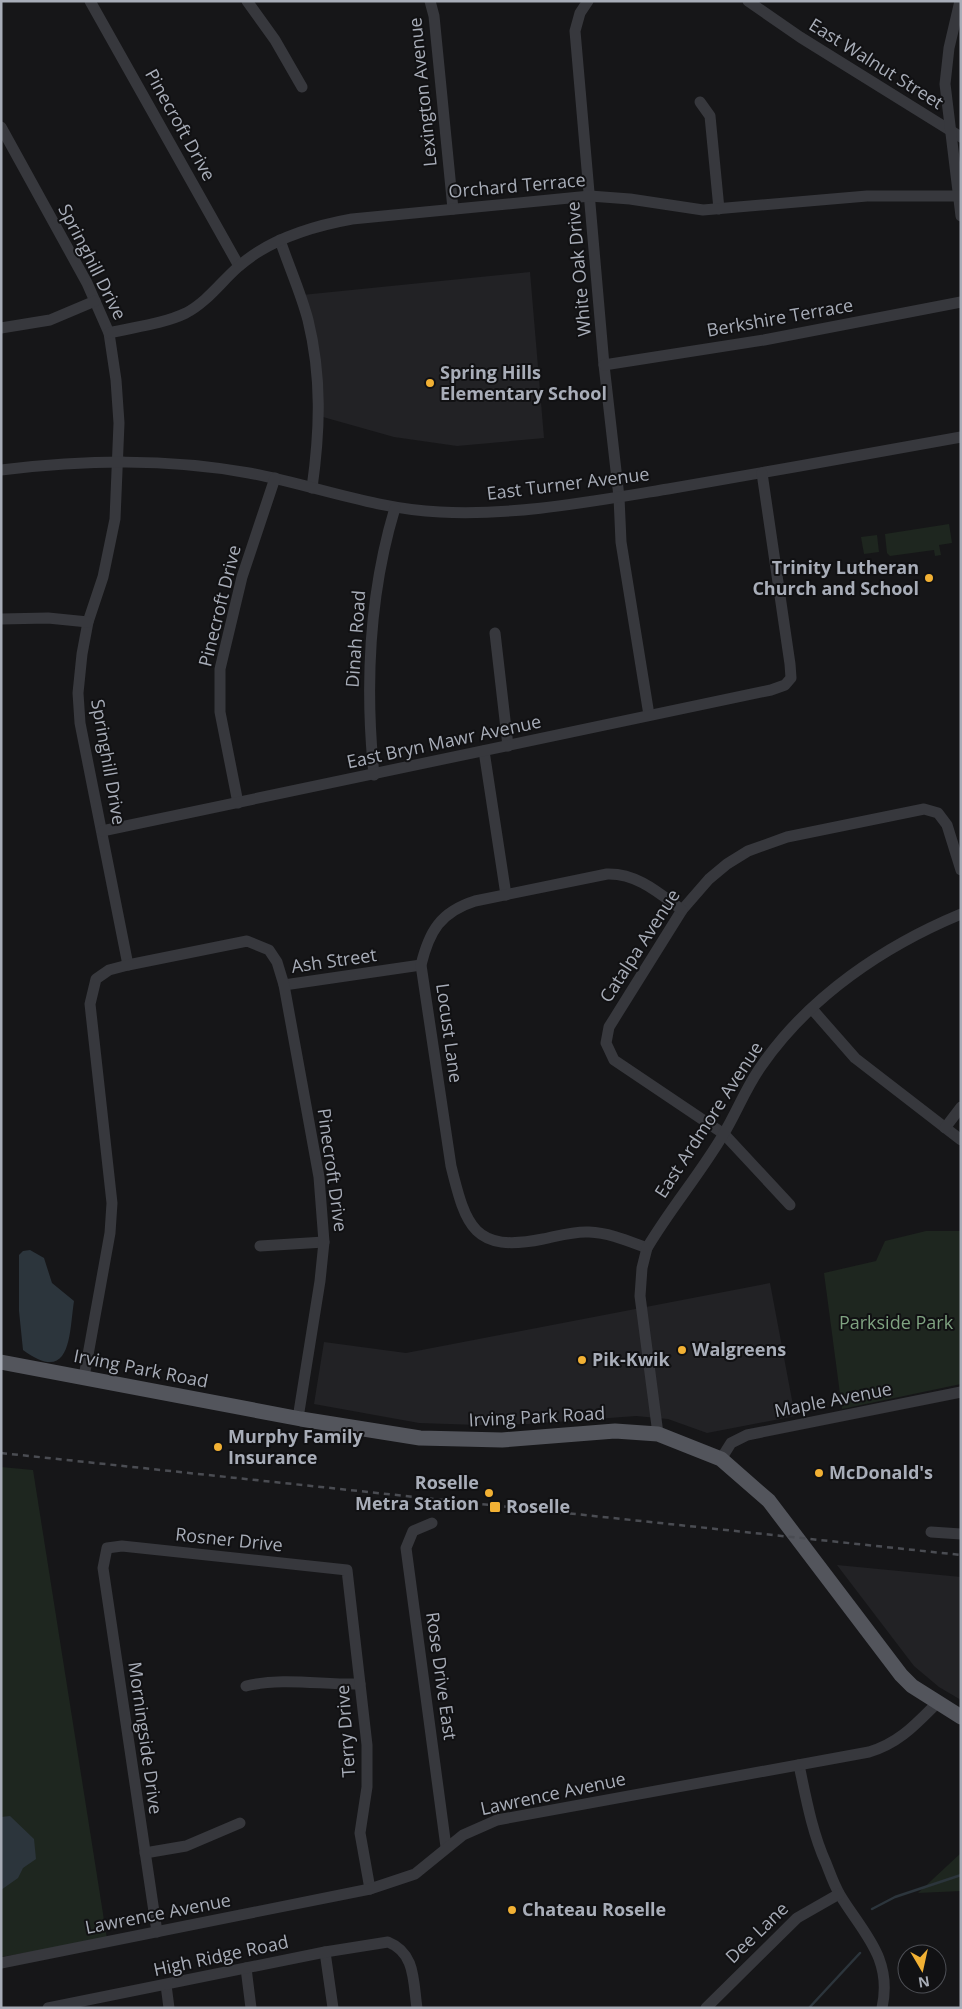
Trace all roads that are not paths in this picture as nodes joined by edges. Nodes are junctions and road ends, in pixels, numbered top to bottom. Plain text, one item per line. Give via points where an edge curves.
1 (90, 1) edge
2 (247, 1) edge
3 (430, 1) edge
4 (588, 1) edge
5 (748, 1) edge
6 (960, 1) edge
7 (302, 87) dead end
8 (700, 102) dead end
9 (1, 127) edge
10 (949, 131) junction
11 (961, 138) edge
12 (5, 143) edge
13 (590, 196) junction
14 (958, 196) junction
15 (453, 209) junction
16 (719, 209) junction
17 (961, 216) edge
18 (280, 240) junction
19 (239, 266) junction
20 (95, 301) junction
21 (961, 302) edge
22 (1, 328) edge
23 (109, 333) junction
24 (604, 365) junction
25 (961, 437) edge
26 (118, 461) junction
27 (1, 470) edge
28 (762, 473) junction
29 (275, 478) junction
30 (312, 488) junction
31 (619, 497) junction
32 (395, 508) junction
33 (1, 619) edge
34 (88, 622) junction
35 (495, 633) dead end
36 (649, 715) junction
37 (508, 746) junction
38 (484, 751) junction
39 (374, 775) junction
40 (238, 803) junction
41 (102, 831) junction
42 (961, 870) edge
43 (506, 895) junction
44 (682, 910) junction
45 (961, 914) edge
46 (128, 964) junction
47 (421, 965) junction
48 (284, 986) junction
49 (812, 1009) junction
50 (961, 1107) edge
51 (945, 1128) junction
52 (724, 1134) junction
53 (961, 1140) edge
54 (790, 1205) dead end
55 (324, 1242) junction
56 (260, 1246) dead end
57 (648, 1248) junction
58 (1, 1362) edge
59 (84, 1377) junction
60 (961, 1392) edge
61 (298, 1418) junction
62 (658, 1434) junction
63 (721, 1459) junction
64 (432, 1524) dead end
65 (931, 1532) dead end
66 (961, 1534) edge
67 (107, 1548) joint
68 (347, 1570) joint
69 (360, 1684) junction
70 (246, 1686) dead end
71 (937, 1703) junction
72 (961, 1716) edge
73 (798, 1765) junction
74 (240, 1823) dead end
75 (446, 1847) junction
76 (145, 1853) junction
77 (370, 1889) junction
78 (839, 1894) junction
79 (157, 1932) junction
80 (325, 1952) junction
81 (1, 1963) edge
82 (246, 1968) junction
83 (166, 1985) junction
84 (83, 2005) edge
85 (48, 2008) edge
86 (169, 2008) edge
87 (251, 2008) edge
88 (333, 2008) edge
89 (417, 2008) edge
90 (706, 2008) edge
91 (882, 2008) edge

1 - 19 street, Pinecroft Drive
2 - 7 street via 275,40
3 - 15 street, Lexington Avenue
4 - 13 street, White Oak Drive via 580,13 575,31
5 - 10 street, East Walnut Street
6 - 10 street via 945,84
8 - 16 street via 710,116
9 - 12 street, Springhill Drive
10 - 11 street, East Walnut Street
10 - 14 street
12 - 20 street, Springhill Drive
13 - 15 street, Orchard Terrace
13 - 16 street, Orchard Terrace via 694,209
13 - 24 street, White Oak Drive
14 - 16 street, Orchard Terrace via 867,196
14 - 17 street
15 - 18 street, Orchard Terrace via 352,218
18 - 19 street, Orchard Terrace
18 - 30 street via 307,318 317,367 320,421
19 - 23 street, Orchard Terrace via 186,313
20 - 22 street via 50,320
20 - 23 street, Springhill Drive
21 - 24 street, Berkshire Terrace via 764,340
23 - 26 street, Springhill Drive via 119,413
24 - 31 street, White Oak Drive
25 - 28 street, East Turner Avenue
26 - 27 street, East Turner Avenue
26 - 29 street, East Turner Avenue via 193,464
26 - 34 street, Springhill Drive via 111,542
28 - 31 street, East Turner Avenue
28 - 36 street, East Bryn Mawr Avenue via 791,678 785,685 771,690
29 - 30 street, East Turner Avenue
29 - 40 street, Pinecroft Drive via 242,576 220,669 220,712
30 - 32 street, East Turner Avenue
31 - 32 street, East Turner Avenue via 491,512
31 - 36 street, White Oak Drive via 621,542
32 - 39 street, Dinah Road via 380,568 370,658 368,710
33 - 34 street via 48,618
34 - 41 street, Springhill Drive via 80,664 80,723
35 - 37 street
36 - 37 street, East Bryn Mawr Avenue
37 - 38 street, East Bryn Mawr Avenue
38 - 39 street, East Bryn Mawr Avenue
38 - 43 street
39 - 40 street, East Bryn Mawr Avenue
40 - 41 street, East Bryn Mawr Avenue
41 - 46 street, Springhill Drive
42 - 44 street, Catalpa Avenue via 949,830 941,817 938,813 916,810 768,842 727,864
43 - 44 street, Locust Lane via 620,874 641,882
43 - 47 street, Locust Lane via 464,904 438,922 427,943
44 - 52 street, Catalpa Avenue via 614,1018 606,1043 614,1060
45 - 49 street, East Ardmore Avenue via 885,952 851,975
46 - 48 street, Ash Street via 247,941 269,950 277,962
46 - 59 street via 109,970 96,979 90,996 112,1203 110,1233
47 - 48 street, Ash Street
47 - 57 street, Locust Lane via 450,1166 457,1192 473,1226 485,1238 500,1243 517,1244 588,1232 613,1235
48 - 55 street, Pinecroft Drive via 318,1177
49 - 51 street via 855,1058
49 - 52 street, East Ardmore Avenue via 763,1064
50 - 51 street
51 - 53 street
52 - 54 street, Catalpa Avenue
52 - 57 street, East Ardmore Avenue
55 - 56 street
55 - 61 street, Pinecroft Drive
57 - 62 street, East Ardmore Avenue via 642,1268 640,1296
58 - 59 main road, Irving Park Road
59 - 61 main road, Irving Park Road
60 - 63 street, Maple Avenue via 747,1435 731,1443
61 - 62 main road, Irving Park Road via 414,1437 458,1440 502,1440 615,1431
62 - 63 main road, Irving Park Road
63 - 71 main road, Irving Park Road via 769,1501 890,1661 912,1686
64 - 75 street, Rose Drive East via 413,1531 406,1548
65 - 66 street
67 - 68 street, Rosner Drive via 122,1546
67 - 76 street, Morningside Drive via 103,1568
68 - 69 street, Terry Drive
69 - 70 street via 272,1681
69 - 77 street, Terry Drive via 368,1764 361,1844
71 - 72 main road, Irving Park Road
71 - 73 street, Lawrence Avenue via 906,1735 884,1748
73 - 75 street, Lawrence Avenue via 497,1820 480,1826
73 - 78 street via 817,1842
74 - 76 street via 186,1846
75 - 77 street, Lawrence Avenue via 415,1874
76 - 79 street, Morningside Drive
77 - 79 street, Lawrence Avenue
78 - 90 street, Dee Lane via 797,1918
78 - 91 street via 877,1951 884,1974
79 - 81 street, Lawrence Avenue
80 - 82 street, High Ridge Road
80 - 88 street
80 - 89 street, High Ridge Road via 382,1942 401,1949 411,1964
82 - 83 street, High Ridge Road
82 - 87 street
83 - 84 street, High Ridge Road
83 - 86 street
84 - 85 street, High Ridge Road

